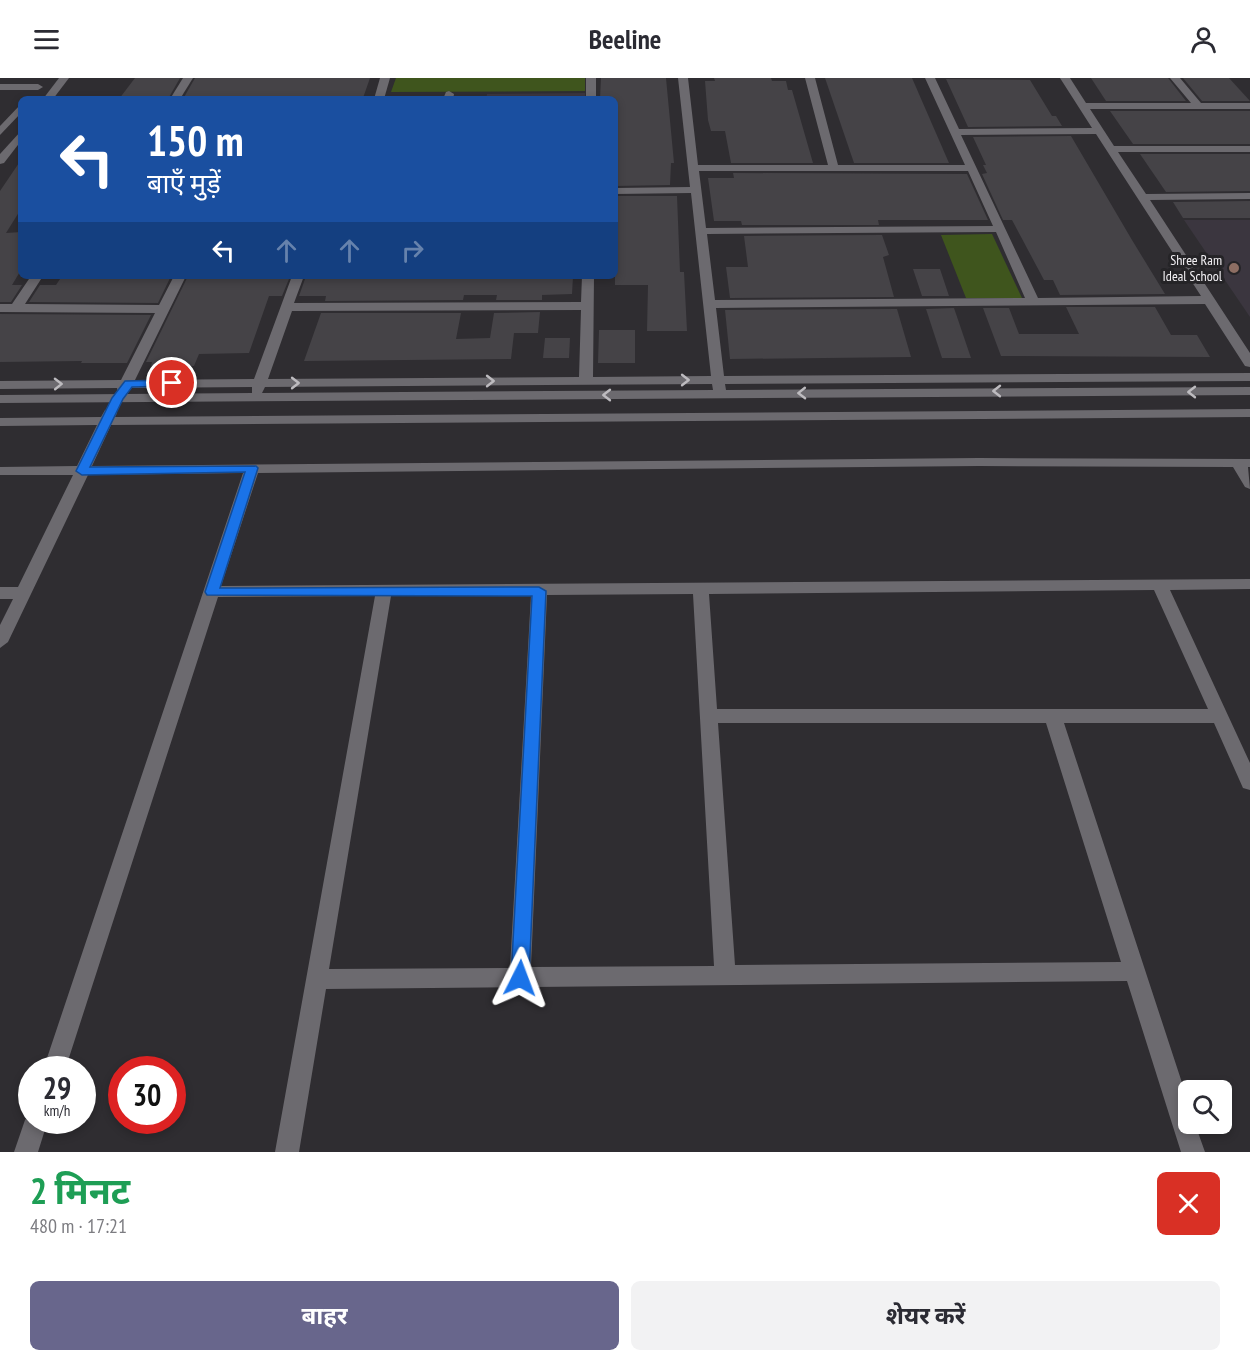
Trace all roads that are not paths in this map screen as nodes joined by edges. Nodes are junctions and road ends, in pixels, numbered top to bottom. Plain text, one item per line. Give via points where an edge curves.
1 (45, 78) edge
2 (64, 78) edge
3 (188, 78) edge
4 (385, 78) edge
5 (591, 78) edge
6 (683, 78) edge
7 (810, 78) edge
8 (930, 78) edge
9 (1065, 78) edge
10 (1175, 78) edge
11 (0, 87) edge
12 (38, 87) junction
13 (30, 96) edge
14 (50, 96) edge
15 (177, 96) edge
16 (380, 96) edge
17 (591, 96) edge
18 (1084, 106) junction
19 (1198, 106) junction
20 (1250, 106) edge
21 (18, 110) edge
22 (1, 129) edge
23 (1100, 130) junction
24 (955, 132) junction
25 (11, 148) edge
26 (1112, 149) junction
27 (1250, 149) edge
28 (0, 161) edge
29 (694, 168) junction
30 (834, 168) junction
31 (972, 168) junction
32 (696, 190) junction
33 (618, 191) edge
34 (1250, 196) edge
35 (1142, 197) junction
36 (1000, 230) junction
37 (701, 231) junction
38 (35, 279) edge
39 (179, 279) edge
40 (297, 279) edge
41 (588, 279) edge
42 (1209, 300) junction
43 (1033, 301) junction
44 (710, 304) junction
45 (587, 306) junction
46 (287, 307) junction
47 (0, 308) edge
48 (16, 308) junction
49 (165, 309) junction
50 (1250, 363) edge
51 (1246, 377) edge
52 (586, 381) junction
53 (260, 383) junction
54 (129, 384) junction
55 (0, 385) edge
56 (719, 387) junction
57 (1250, 391) edge
58 (255, 397) junction
59 (117, 398) junction
60 (0, 399) edge
61 (1250, 413) edge
62 (106, 421) junction
63 (0, 422) edge
64 (1244, 463) edge
65 (252, 468) junction
66 (0, 471) edge
67 (82, 471) junction
68 (1250, 484) edge
69 (1250, 584) edge
70 (1160, 585) junction
71 (701, 590) junction
72 (539, 591) junction
73 (211, 592) junction
74 (384, 592) junction
75 (0, 593) edge
76 (24, 593) junction
77 (0, 642) edge
78 (709, 716) junction
79 (1053, 716) junction
80 (1220, 716) junction
81 (1250, 783) edge
82 (1134, 971) junction
83 (725, 976) junction
84 (520, 978) junction
85 (316, 980) junction
86 (59, 1056) edge
87 (32, 1134) edge
88 (26, 1152) edge
89 (286, 1152) edge
90 (1193, 1152) edge

1 - 12 street
2 - 14 street
3 - 15 street
4 - 16 street
5 - 17 street
6 - 29 street
7 - 30 street
8 - 24 street
9 - 18 street
10 - 19 street
11 - 12 street
12 - 13 street
18 - 19 street
18 - 23 street
19 - 20 street
21 - 22 street
23 - 24 street
23 - 26 street
24 - 31 street
25 - 28 street
26 - 27 street
26 - 35 street
29 - 30 street
29 - 32 street
30 - 31 street
31 - 36 street
32 - 33 street
32 - 37 street
34 - 35 street
35 - 42 street
36 - 37 street
36 - 43 street
37 - 44 street
38 - 48 street
39 - 49 street
40 - 46 street
41 - 45 street
42 - 43 street
42 - 50 street
43 - 44 street
44 - 56 street
45 - 46 street
45 - 52 street
46 - 53 street
47 - 48 street
48 - 49 street
49 - 54 street
51 - 56 street
51 - 57 street
53 -> 52 street
52 -> 56 street
53 - 54 street
53 - 58 street
55 -> 54 street
54 - 59 street
57 -> 56 street
56 -> 58 street
58 - 59 street
59 - 60 street
59 - 62 street
61 - 62 street
62 - 63 street
62 - 67 street
64 - 65 street
64 - 68 street
65 - 67 street
65 - 73 street
66 - 67 street
67 - 76 street
69 - 70 street
70 - 71 street
70 - 80 street
71 - 72 street
71 - 78 street
72 - 74 street
72 - 84 street
73 - 74 street
73 - 86 street
74 - 85 street
75 - 76 street
76 - 77 street
78 - 79 street
78 - 83 street
79 - 80 street
79 - 82 street
80 - 81 street
82 - 83 street
82 - 90 street
83 - 84 street
84 - 85 street
85 - 89 street
87 - 88 street

